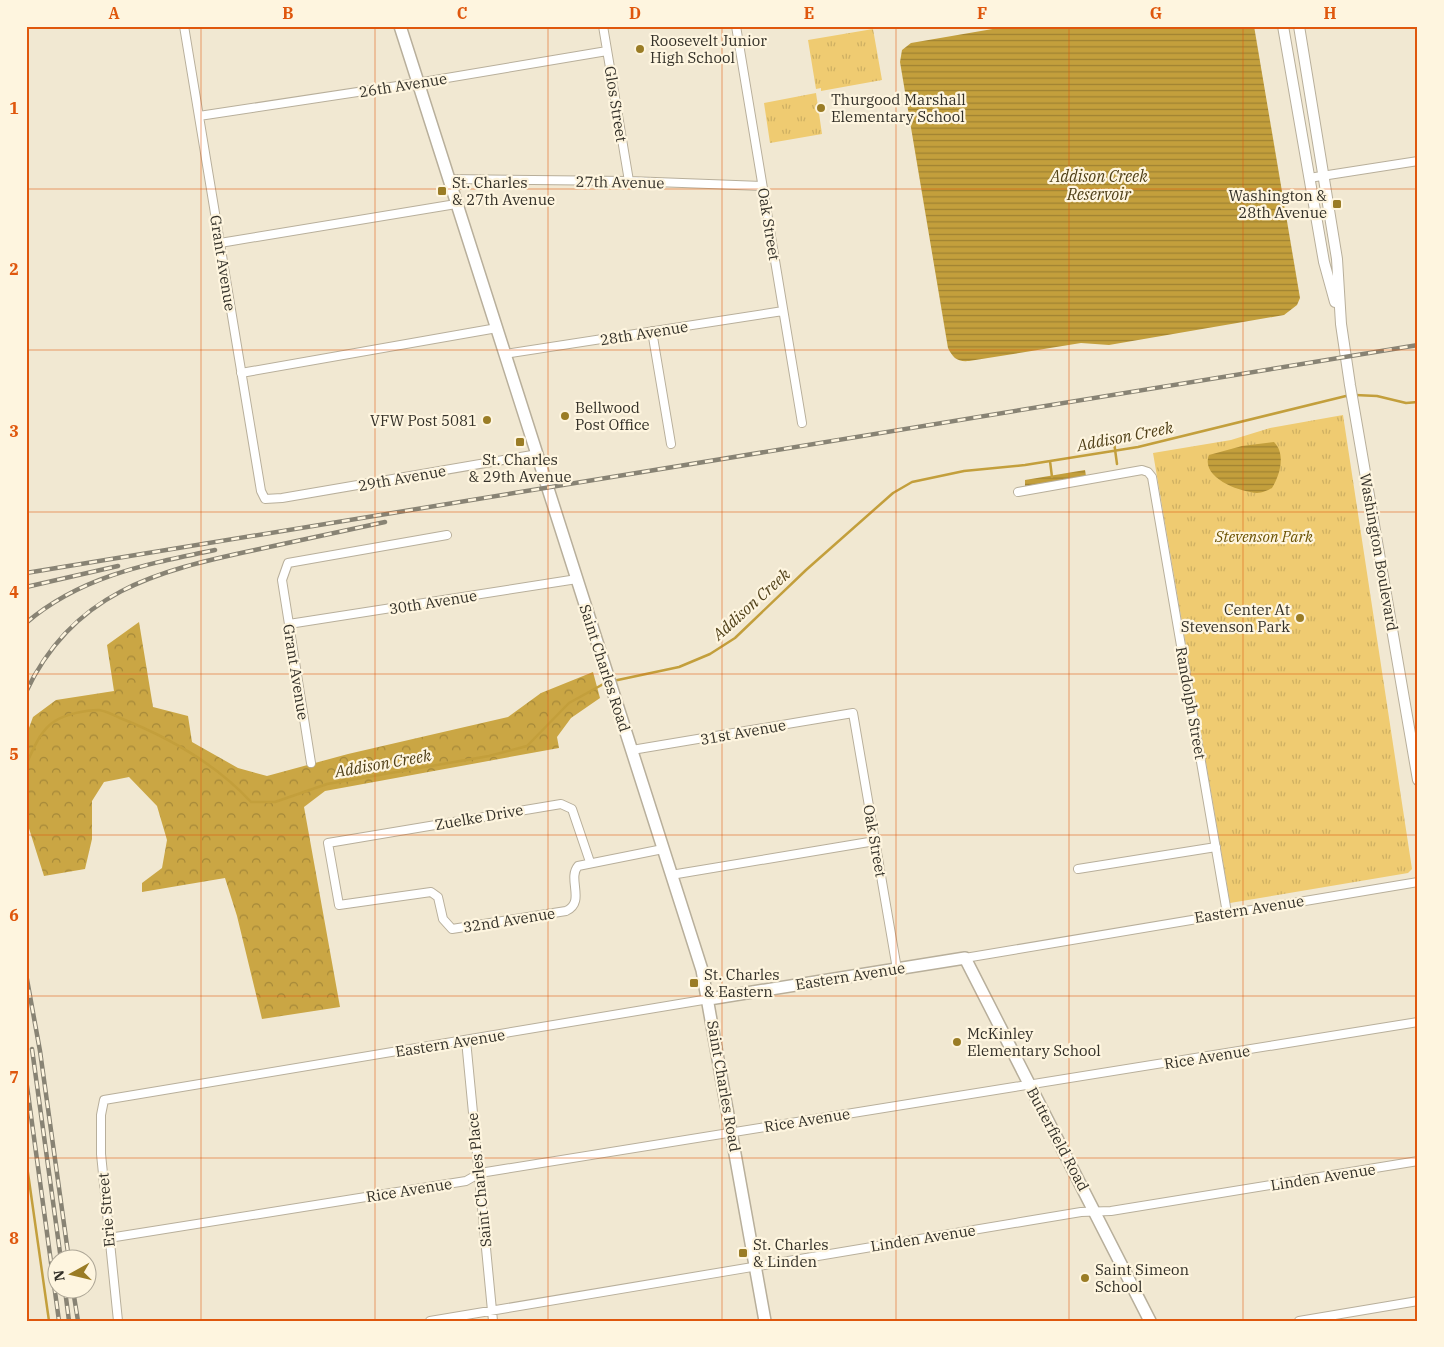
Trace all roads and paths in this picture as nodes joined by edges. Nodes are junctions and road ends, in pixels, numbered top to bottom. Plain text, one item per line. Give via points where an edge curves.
1 (184, 26) edge
2 (400, 26) edge
3 (603, 26) edge
4 (736, 26) edge
5 (1283, 26) edge
6 (1299, 26) edge
7 (607, 51) junction
8 (417, 83) junction
9 (199, 116) junction
10 (1418, 161) edge
11 (1324, 176) junction
12 (1309, 178) junction
13 (448, 179) junction
14 (628, 181) junction
15 (762, 186) junction
16 (456, 204) junction
17 (220, 242) junction
18 (783, 311) junction
19 (1341, 324) junction
20 (497, 328) junction
21 (652, 331) junction
22 (505, 354) junction
23 (241, 373) junction
24 (802, 423) dead end
25 (671, 444) dead end
26 (538, 454) junction
27 (1018, 492) dead end
28 (265, 499) joint
29 (447, 535) dead end
30 (577, 579) junction
31 (289, 624) junction
32 (854, 713) joint
33 (632, 750) junction
34 (311, 762) dead end
35 (1418, 780) edge
36 (875, 841) junction
37 (1216, 847) junction
38 (663, 849) junction
39 (590, 862) junction
40 (1078, 869) dead end
41 (671, 875) junction
42 (1418, 882) edge
43 (339, 905) joint
44 (1227, 913) junction
45 (965, 958) junction
46 (897, 969) junction
47 (708, 999) junction
48 (1418, 1022) edge
49 (466, 1040) junction
50 (1030, 1085) junction
51 (104, 1100) joint
52 (732, 1131) junction
53 (1418, 1161) edge
54 (480, 1173) junction
55 (1096, 1212) junction
56 (109, 1238) junction
57 (755, 1265) junction
58 (1418, 1301) edge
59 (492, 1311) junction
60 (118, 1321) edge
61 (430, 1321) edge
62 (493, 1321) edge
63 (765, 1321) edge
64 (1150, 1321) edge
65 (1299, 1321) edge

1 - 9 street, Grant Avenue
2 - 8 main road, Saint Charles Road
3 - 7 street, Glos Street
4 - 15 street, Oak Street
5 - 12 street, Washington Boulevard
6 - 11 street, Washington Boulevard
7 - 8 street, 26th Avenue
7 - 14 street, Glos Street
8 - 9 street, 26th Avenue
8 - 13 main road, Saint Charles Road
9 - 17 street, Grant Avenue
10 - 11 street
11 - 12 street
11 - 19 street, Washington Boulevard via 1337,259
12 - 19 street, Washington Boulevard via 1324,262
13 - 14 street, 27th Avenue
13 - 16 main road, Saint Charles Road
14 - 15 street, 27th Avenue
15 - 18 street, Oak Street
16 - 17 street
16 - 20 main road, Saint Charles Road
17 - 23 street, Grant Avenue
18 - 21 street, 28th Avenue
18 - 24 street, Oak Street
19 - 35 street, Washington Boulevard
20 - 22 main road, Saint Charles Road
20 - 23 street
21 - 22 street, 28th Avenue
21 - 25 street
22 - 26 main road, Saint Charles Road
23 - 28 street, Grant Avenue
26 - 28 street, 29th Avenue
26 - 30 main road, Saint Charles Road
27 - 37 street, Randolph Street via 1142,470 1152,477
29 - 31 street, Grant Avenue via 288,563 282,580
30 - 31 street, 30th Avenue
30 - 33 main road, Saint Charles Road
31 - 34 street, Grant Avenue
32 - 33 street, 31st Avenue
32 - 36 street, Oak Street
33 - 38 main road, Saint Charles Road
36 - 41 street
36 - 46 street, Oak Street
37 - 40 street
37 - 44 street, Randolph Street
38 - 39 street
38 - 41 main road, Saint Charles Road
39 - 43 street, 32nd Avenue via 578,866 575,871 575,902 566,911 452,929 443,919 438,897 431,892
39 - 43 street, Zuelke Drive via 572,809 561,804 328,843
41 - 47 main road, Saint Charles Road via 702,970
42 - 44 street, Eastern Avenue
44 - 45 street, Eastern Avenue
45 - 46 main road, Eastern Avenue
45 - 50 main road, Butterfield Road
46 - 47 main road, Eastern Avenue
47 - 49 street, Eastern Avenue
47 - 52 main road, Saint Charles Road
48 - 50 street, Rice Avenue
49 - 51 street, Eastern Avenue
49 - 54 street, Saint Charles Place
50 - 52 street, Rice Avenue
50 - 55 main road, Butterfield Road
51 - 56 street, Erie Street via 100,1115 101,1154
52 - 54 street, Rice Avenue
52 - 57 main road, Saint Charles Road
53 - 55 street, Linden Avenue
54 - 56 street, Rice Avenue via 466,1181
54 - 59 street, Saint Charles Place
55 - 57 street, Linden Avenue
55 - 64 main road, Butterfield Road
56 - 60 street, Erie Street
57 - 59 street, Linden Avenue
57 - 63 main road, Saint Charles Road
58 - 65 street
59 - 61 street, Linden Avenue
59 - 62 street, Saint Charles Place

